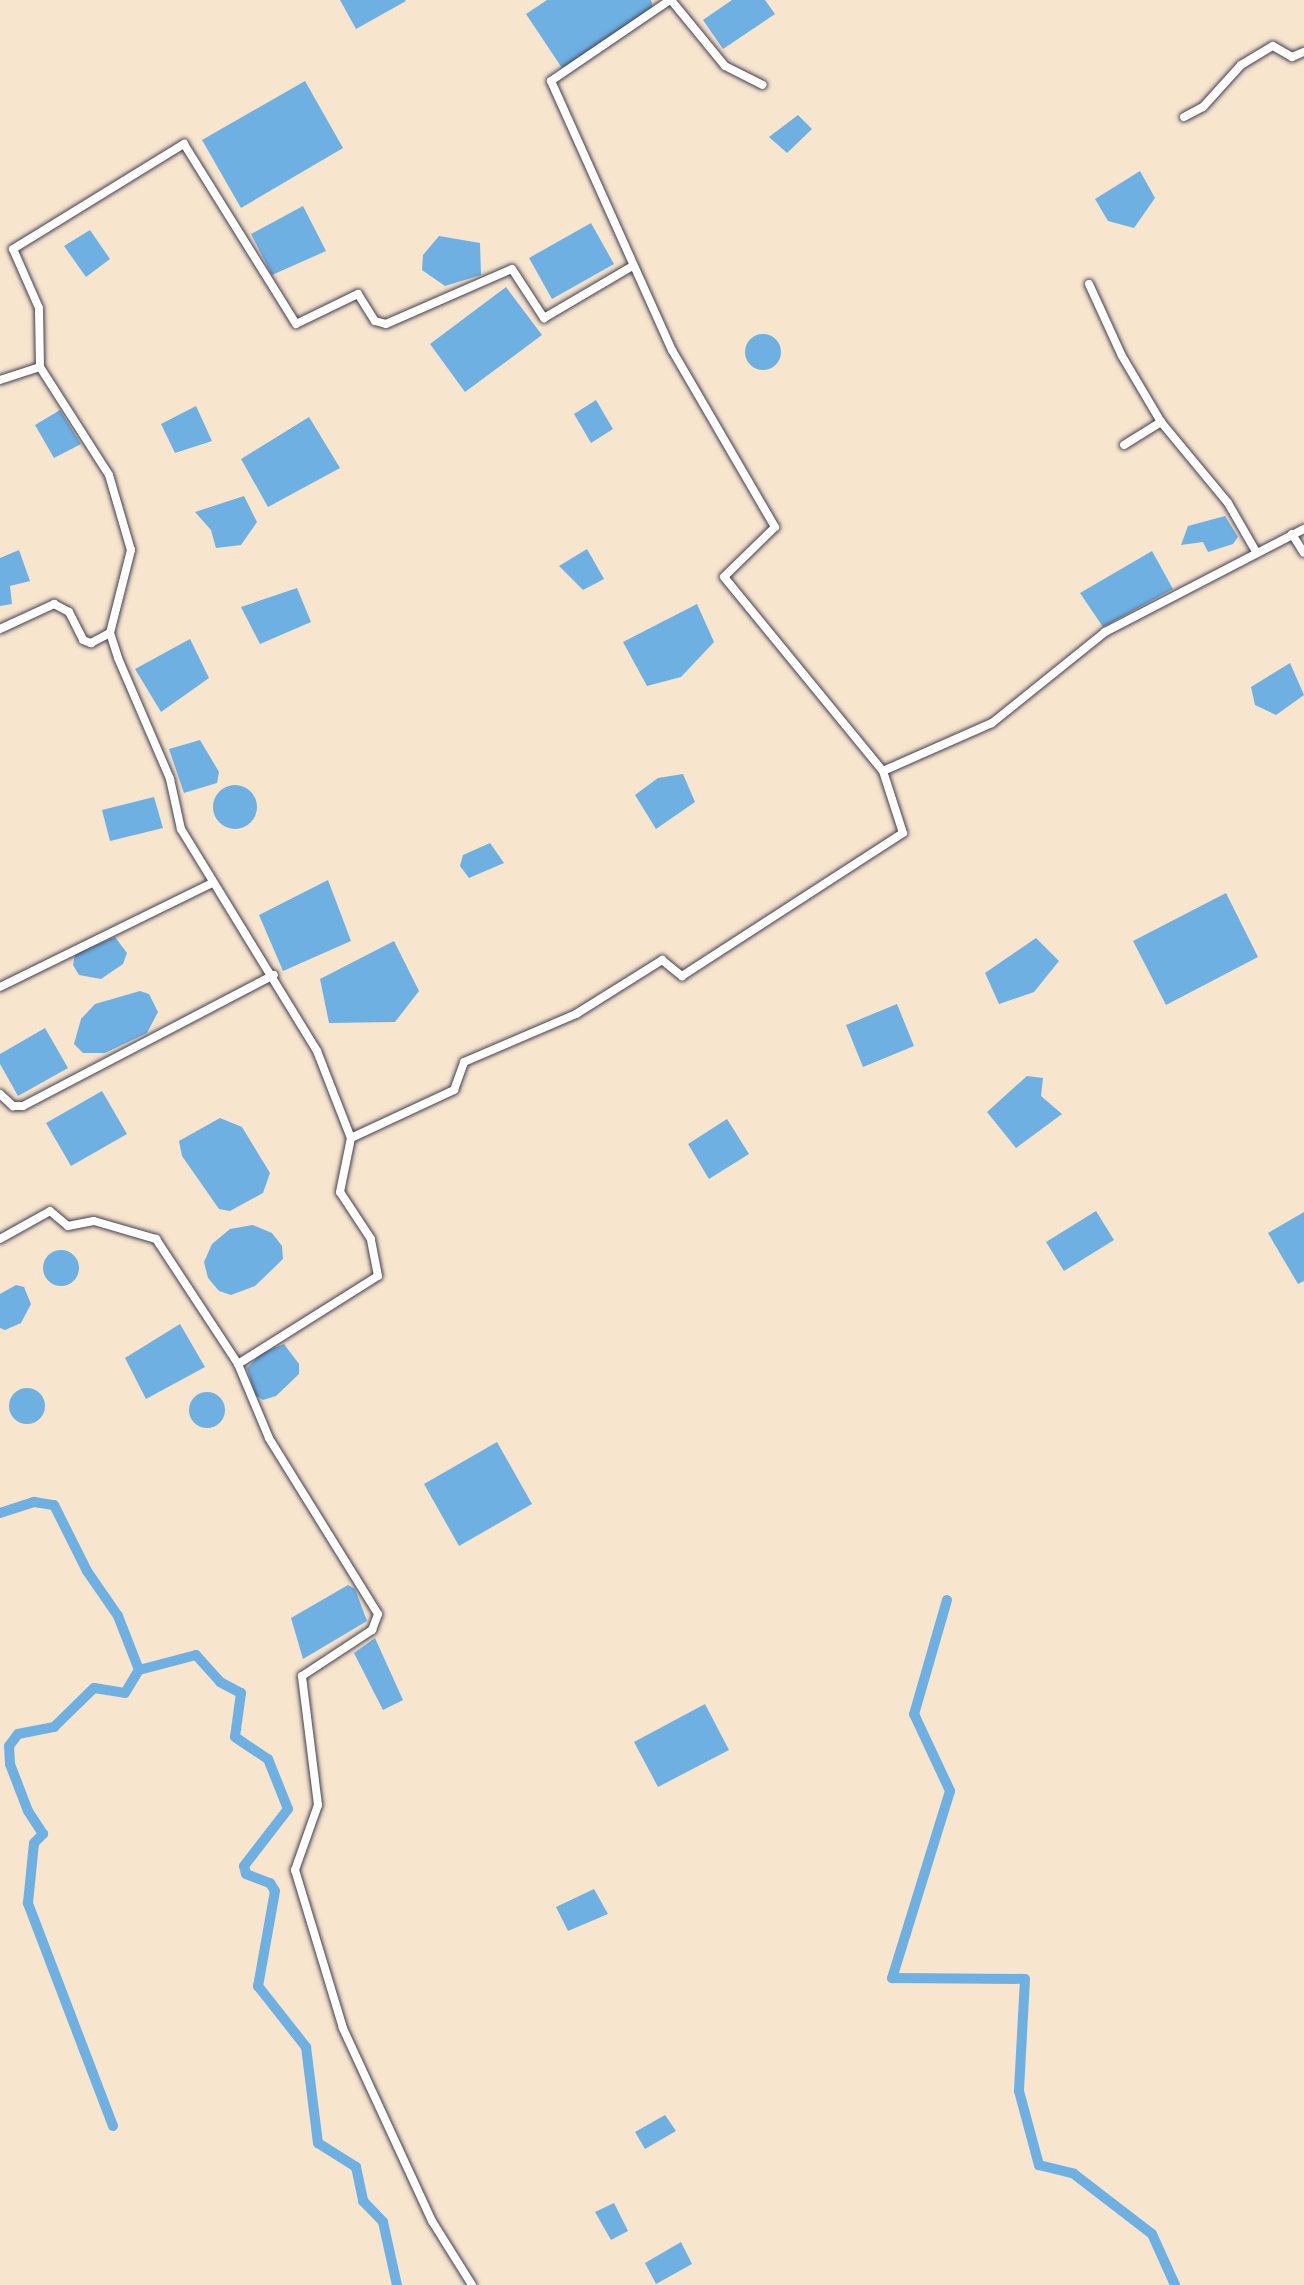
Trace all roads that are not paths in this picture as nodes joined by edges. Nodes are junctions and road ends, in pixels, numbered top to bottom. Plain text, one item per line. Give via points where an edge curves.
1 (670, 0) edge
2 (1304, 52) edge
3 (763, 85) dead end
4 (1184, 117) dead end
5 (631, 267) junction
6 (1089, 284) dead end
7 (40, 367) junction
8 (0, 380) edge
9 (1161, 422) junction
10 (1124, 445) dead end
11 (1304, 529) edge
12 (1292, 534) junction
13 (1255, 550) junction
14 (1304, 553) edge
15 (0, 629) edge
16 (110, 633) junction
17 (883, 771) junction
18 (212, 883) junction
19 (274, 975) junction
20 (0, 987) edge
21 (0, 1094) edge
22 (351, 1138) junction
23 (0, 1239) edge
24 (238, 1364) junction
25 (472, 2285) edge

1 - 3 street via 725,66
1 - 5 street via 551,81
2 - 4 street via 1292,57 1273,46 1241,65 1203,107
5 - 7 street via 544,318 512,269 386,324 375,321 358,294 296,324 184,144 13,249 39,308
5 - 17 street via 672,350 775,527 724,577
6 - 9 street via 1122,356
7 - 8 street
7 - 16 street via 109,475 125,515 131,550
9 - 10 street
9 - 13 street via 1228,503
11 - 12 street
12 - 13 street
12 - 14 street
13 - 17 street via 1105,632 992,723
15 - 16 street via 54,604 69,612 83,640 91,643
16 - 18 street via 170,779 181,829
17 - 22 street via 903,833 682,976 662,960 576,1014 464,1062 454,1090
18 - 19 street
18 - 20 street
19 - 21 street via 23,1106 13,1106
19 - 22 street via 317,1051
22 - 24 street via 340,1192 371,1239 378,1276
23 - 24 street via 50,1211 68,1226 94,1221 156,1239
24 - 25 street via 269,1438 378,1614 372,1630 302,1676 318,1805 295,1870 355,2057 432,2221

